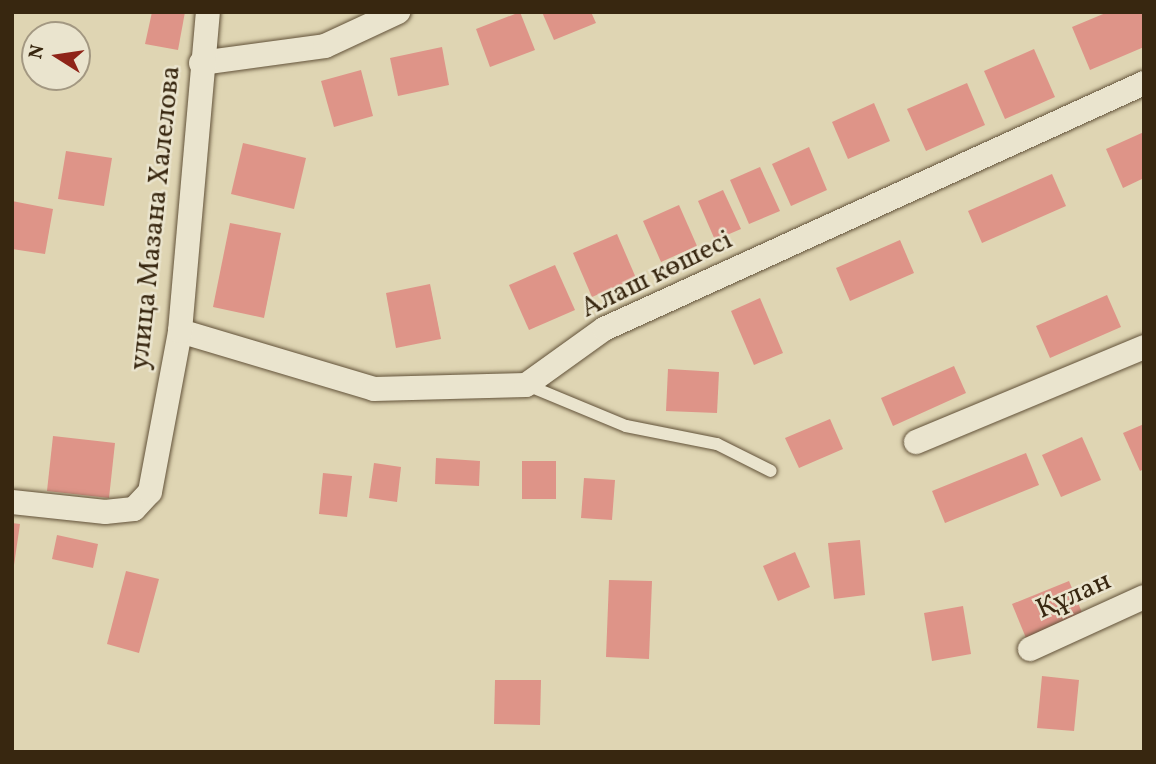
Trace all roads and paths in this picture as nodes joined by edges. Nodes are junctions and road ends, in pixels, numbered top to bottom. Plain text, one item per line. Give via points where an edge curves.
1 (208, 12) edge
2 (398, 12) edge
3 (201, 63) junction
4 (1144, 83) edge
5 (180, 331) junction
6 (1144, 347) edge
7 (526, 385) junction
8 (916, 442) dead end
9 (771, 471) dead end
10 (12, 502) edge
11 (1144, 597) edge
12 (1030, 649) dead end

1 - 3 street, улица Мазана Халелова
2 - 3 street via 326,46
3 - 5 street, улица Мазана Халелова
4 - 7 street, Алаш көшесі via 604,329
5 - 7 street via 374,389
5 - 10 street, улица Мазана Халелова via 150,492 134,509 105,512
6 - 8 street
7 - 9 lane via 625,426 717,444
11 - 12 street, Құлан

